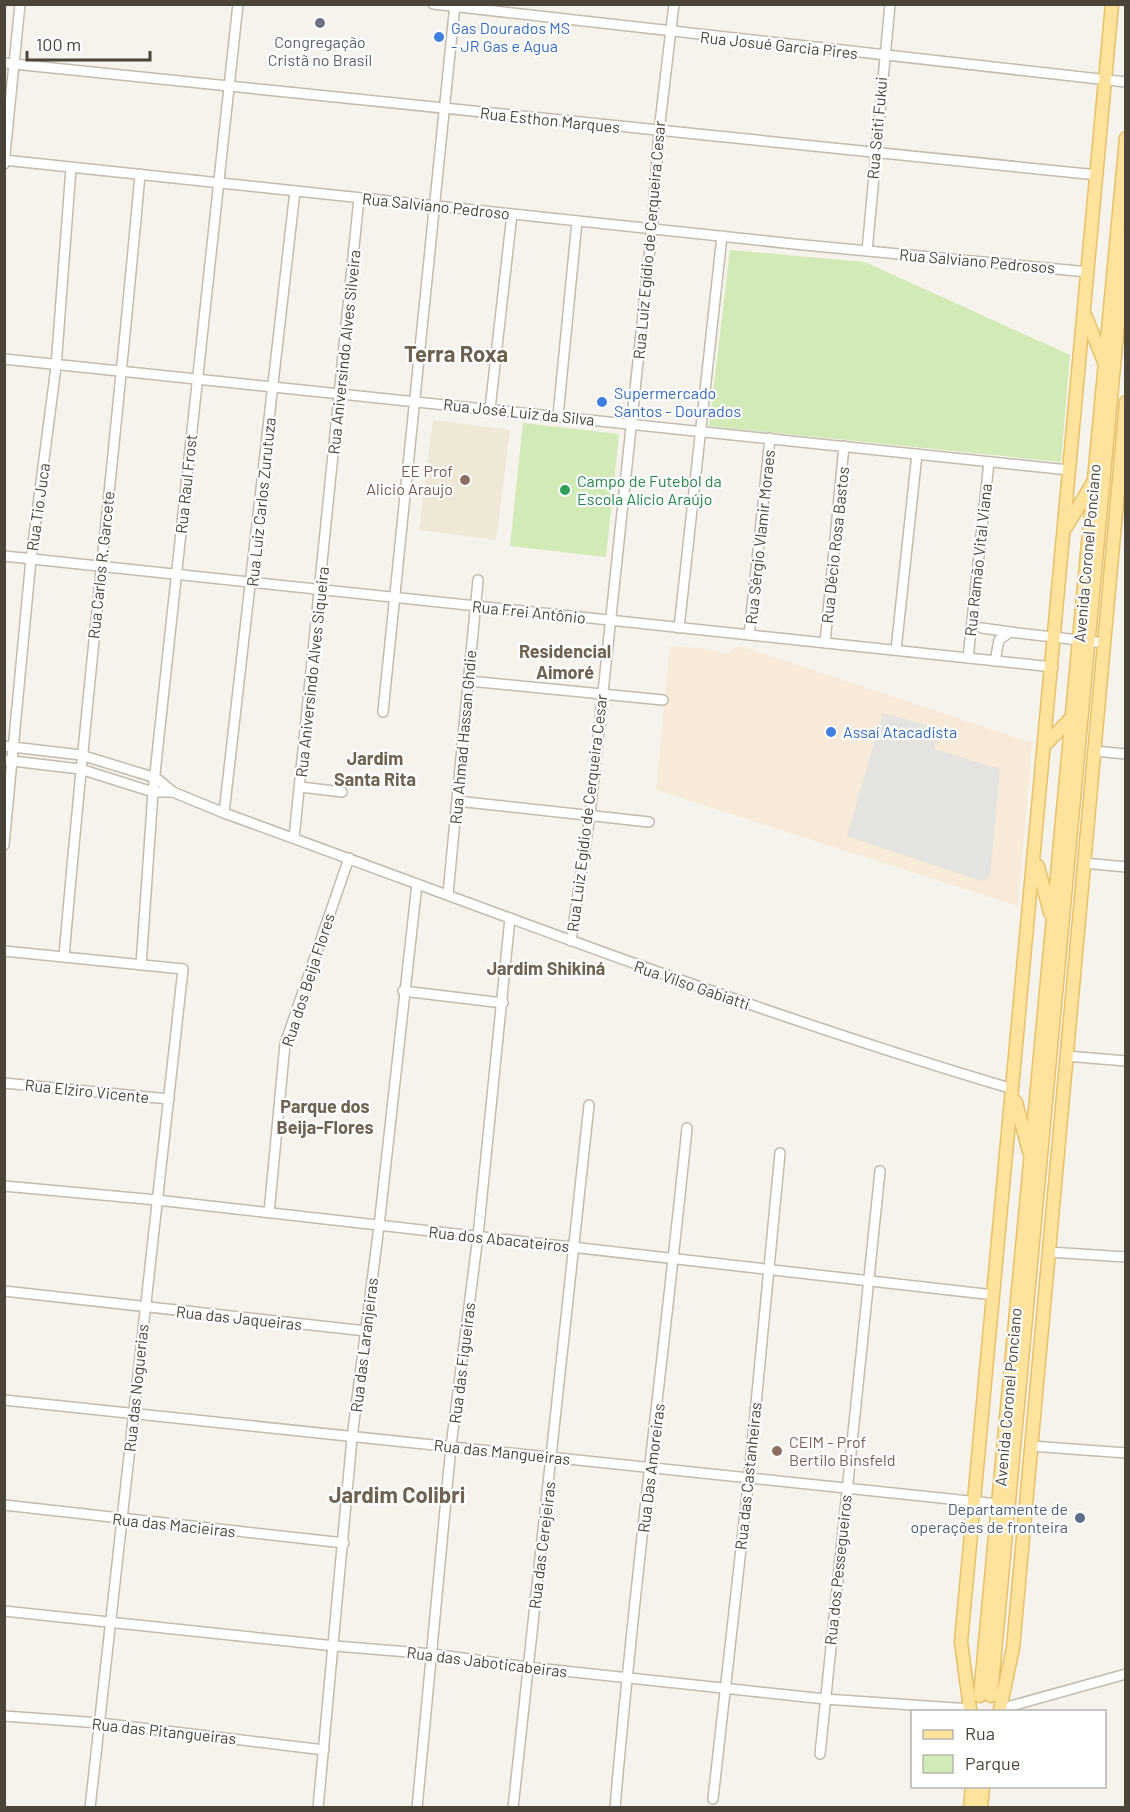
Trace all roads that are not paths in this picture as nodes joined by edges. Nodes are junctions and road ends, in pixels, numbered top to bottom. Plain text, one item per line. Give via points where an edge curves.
1 (20, 4) edge
2 (238, 4) edge
3 (433, 4) edge
4 (674, 4) edge
5 (890, 4) edge
6 (1112, 4) edge
7 (455, 6) edge
8 (670, 33) junction
9 (884, 56) junction
10 (9, 64) edge
11 (1105, 80) junction
12 (1125, 82) edge
13 (231, 86) junction
14 (443, 110) junction
15 (659, 131) junction
16 (6, 137) edge
17 (1125, 138) edge
18 (874, 154) junction
19 (5, 161) edge
20 (71, 168) junction
21 (140, 174) junction
22 (1096, 175) junction
23 (218, 183) junction
24 (296, 191) junction
25 (359, 198) junction
26 (434, 206) junction
27 (512, 214) junction
28 (577, 221) junction
29 (652, 229) junction
30 (722, 236) junction
31 (1125, 236) edge
32 (867, 251) junction
33 (1088, 272) junction
34 (1084, 310) junction
35 (4, 359) edge
36 (1104, 363) junction
37 (56, 367) junction
38 (123, 370) junction
39 (198, 378) junction
40 (274, 386) junction
41 (339, 393) junction
42 (414, 400) junction
43 (1125, 402) edge
44 (490, 409) junction
45 (558, 416) junction
46 (631, 424) junction
47 (700, 431) junction
48 (770, 438) junction
49 (844, 446) junction
50 (917, 454) junction
51 (989, 462) junction
52 (1069, 470) junction
53 (1093, 481) junction
54 (328, 506) joint
55 (1064, 531) junction
56 (4, 556) edge
57 (31, 559) junction
58 (101, 567) junction
59 (177, 575) junction
60 (478, 580) dead end
61 (253, 583) junction
62 (320, 590) junction
63 (395, 598) junction
64 (475, 607) junction
65 (610, 621) junction
66 (679, 628) junction
67 (982, 628) dead end
68 (1010, 632) junction
69 (749, 635) junction
70 (1055, 639) junction
71 (1083, 641) junction
72 (825, 643) junction
73 (1104, 643) junction
74 (896, 650) junction
75 (968, 658) junction
76 (995, 661) junction
77 (1053, 667) junction
78 (1080, 676) junction
79 (469, 681) junction
80 (603, 694) junction
81 (663, 700) dead end
82 (383, 712) dead end
83 (1071, 718) junction
84 (1046, 744) junction
85 (8, 746) edge
86 (1094, 751) junction
87 (1125, 754) edge
88 (81, 755) junction
89 (8, 760) edge
90 (80, 769) junction
91 (1076, 773) junction
92 (156, 778) junction
93 (301, 787) junction
94 (153, 792) junction
95 (173, 792) junction
96 (342, 792) dead end
97 (457, 801) junction
98 (224, 813) junction
99 (590, 815) junction
100 (649, 822) dead end
101 (294, 838) junction
102 (4, 845) edge
103 (1085, 845) junction
104 (1035, 856) junction
105 (349, 858) junction
106 (1084, 863) junction
107 (1125, 867) edge
108 (417, 884) junction
109 (448, 894) junction
110 (510, 918) junction
111 (1052, 925) junction
112 (571, 941) junction
113 (4, 951) edge
114 (64, 957) junction
115 (141, 965) junction
116 (403, 991) junction
117 (503, 1003) junction
118 (1066, 1056) junction
119 (1125, 1060) edge
120 (4, 1083) edge
121 (1013, 1089) junction
122 (169, 1099) junction
123 (589, 1104) dead end
124 (687, 1128) dead end
125 (780, 1153) dead end
126 (1031, 1155) junction
127 (880, 1171) dead end
128 (4, 1186) edge
129 (158, 1200) junction
130 (269, 1213) junction
131 (379, 1226) junction
132 (478, 1236) junction
133 (572, 1247) junction
134 (1049, 1252) junction
135 (1125, 1257) edge
136 (674, 1258) junction
137 (769, 1269) junction
138 (868, 1281) junction
139 (4, 1291) edge
140 (994, 1295) junction
141 (145, 1308) junction
142 (366, 1331) junction
143 (1041, 1332) junction
144 (1019, 1336) junction
145 (4, 1400) edge
146 (1018, 1402) junction
147 (133, 1413) junction
148 (352, 1438) junction
149 (451, 1446) junction
150 (1031, 1446) junction
151 (1125, 1453) edge
152 (552, 1458) junction
153 (651, 1468) junction
154 (749, 1477) junction
155 (847, 1486) junction
156 (975, 1501) junction
157 (999, 1504) junction
158 (4, 1506) edge
159 (122, 1519) junction
160 (344, 1543) junction
161 (4, 1611) edge
162 (111, 1622) junction
163 (335, 1646) junction
164 (433, 1654) junction
165 (527, 1667) junction
166 (1125, 1674) edge
167 (626, 1678) junction
168 (724, 1688) junction
169 (986, 1696) junction
170 (825, 1699) junction
171 (970, 1710) edge
172 (1000, 1710) edge
173 (4, 1716) edge
174 (100, 1723) junction
175 (324, 1750) junction
176 (820, 1754) dead end
177 (972, 1788) edge
178 (983, 1788) edge
179 (713, 1799) dead end
180 (90, 1808) edge
181 (318, 1808) edge
182 (417, 1808) edge
183 (513, 1808) edge
184 (615, 1808) edge
185 (970, 1808) edge
186 (981, 1808) edge

1 - 10 street
2 - 13 street, Rua Raul Frost
3 - 7 street, Rua Josué Garcia Pires
4 - 8 street, Rua Luiz Egídio de Cerqueira Cesar
5 - 9 street, Rua Seiti Fukui
6 - 11 main road
7 - 8 street, Rua Josué Garcia Pires
7 - 14 street
8 - 9 street, Rua Josué Garcia Pires
8 - 15 street, Rua Luiz Egídio de Cerqueira Cesar
9 - 11 street, Rua Josué Garcia Pires
9 - 18 street, Rua Seiti Fukui
10 - 13 street, Rua Esthon Marques
10 - 16 street
11 - 12 street, Rua Josué Garcia Pires
11 - 22 main road
13 - 14 street, Rua Esthon Marques
13 - 23 street, Rua Raul Frost
14 - 15 street, Rua Esthon Marques
14 - 26 street
15 - 18 street, Rua Esthon Marques
15 - 29 street, Rua Luiz Egídio de Cerqueira Cesar
16 - 19 street
17 - 36 main road, Avenida Coronel Ponciano
18 - 22 street, Rua Esthon Marques
18 - 32 street, Rua Seiti Fukui
19 - 20 street, Rua Salviano Pedroso
20 - 21 street, Rua Salviano Pedroso
20 - 37 street, Rua Tio Juca
21 - 23 street, Rua Salviano Pedroso
21 - 38 street, Rua Carlos R. Garcete
22 - 33 main road
23 - 24 street, Rua Salviano Pedroso
23 - 39 street, Rua Raul Frost
24 - 25 street, Rua Salviano Pedroso
24 - 40 street, Rua Luiz Carlos Zurutuza
25 - 26 street, Rua Salviano Pedroso
25 - 41 street, Rua Aniversindo Alves Silveira
26 - 27 street, Rua Salviano Pedroso
26 - 42 street
27 - 28 street, Rua Salviano Pedroso
27 - 44 street
28 - 29 street, Rua Salviano Pedroso
28 - 45 street
29 - 30 street, Rua Salviano Pedroso
29 - 46 street, Rua Luiz Egídio de Cerqueira Cesar
30 - 32 street, Rua Salviano Pedroso
30 - 47 street
31 - 71 main road
32 - 33 street, Rua Salviano Pedrosos
33 - 34 main road
34 - 36 main road
34 - 52 main road
35 - 37 street, Rua José Luiz da Silva
36 - 53 main road, Avenida Coronel Ponciano
37 - 38 street, Rua José Luiz da Silva
37 - 57 street, Rua Tio Juca
38 - 39 street, Rua José Luiz da Silva
38 - 58 street, Rua Carlos R. Garcete
39 - 40 street, Rua José Luiz da Silva
39 - 59 street, Rua Raul Frost
40 - 41 street, Rua José Luiz da Silva
40 - 61 street, Rua Luiz Carlos Zurutuza
41 - 42 street, Rua José Luiz da Silva
41 - 54 street, Rua Aniversindo Alves Silveira
42 - 44 street, Rua José Luiz da Silva
42 - 63 street
43 - 73 main road
44 - 45 street, Rua José Luiz da Silva
45 - 46 street, Rua José Luiz da Silva
46 - 47 street, Rua José Luiz da Silva
46 - 65 street, Rua Luiz Egídio de Cerqueira Cesar
47 - 48 street, Rua José Luiz da Silva
47 - 66 street
48 - 49 street, Rua José Luiz da Silva
48 - 69 street, Rua Sérgio Vlamir Moraes
49 - 50 street, Rua José Luiz da Silva
49 - 72 street, Rua Décio Rosa Bastos
50 - 51 street, Rua José Luiz da Silva
50 - 74 street
51 - 52 street, Rua José Luiz da Silva
51 - 75 street, Rua Ramão Vital Viana
52 - 55 main road
53 - 55 main road
53 - 71 main road, Avenida Coronel Ponciano
54 - 62 street, Rua Aniversindo Alves Siqueira
55 - 70 main road
56 - 57 street, Rua Frei Antônio
57 - 58 street, Rua Frei Antônio
57 - 85 street, Rua Tio Juca
58 - 59 street, Rua Frei Antônio
58 - 88 street, Rua Carlos R. Garcete
59 - 61 street, Rua Frei Antônio
59 - 92 street, Rua Raul Frost
60 - 64 street, Rua Ahmad Hassan Ghdie
61 - 62 street, Rua Frei Antônio
61 - 98 street, Rua Luiz Carlos Zurutuza
62 - 63 street, Rua Frei Antônio
62 - 93 street, Rua Aniversindo Alves Siqueira
63 - 64 street, Rua Frei Antônio
63 - 82 street
64 - 65 street, Rua Frei Antônio
64 - 79 street, Rua Ahmad Hassan Ghdie
65 - 66 street, Rua Frei Antônio
65 - 80 street, Rua Luiz Egídio de Cerqueira Cesar
66 - 69 street, Rua Frei Antônio
67 - 68 street
68 - 70 street
68 - 76 street via 999,640
69 - 72 street, Rua Frei Antônio
70 - 71 street
70 - 77 main road
71 - 73 street
71 - 78 main road, Avenida Coronel Ponciano
72 - 74 street, Rua Frei Antônio
73 - 86 main road
74 - 75 street, Rua Frei Antônio
75 - 76 street, Rua Frei Antônio
76 - 77 street, Rua Frei Antônio
77 - 84 main road
78 - 83 main road, Avenida Coronel Ponciano
78 - 91 main road
79 - 80 street
79 - 97 street, Rua Ahmad Hassan Ghdie
80 - 81 street
80 - 99 street, Rua Luiz Egídio de Cerqueira Cesar
83 - 84 main road
83 - 111 main road, Avenida Coronel Ponciano
84 - 104 main road
85 - 88 street, Rua Vilso Gabiatti
85 - 89 street, Rua Tio Juca
86 - 87 street
86 - 103 main road
88 - 90 street, Rua Carlos R. Garcete
88 - 92 street, Rua Vilso Gabiatti
89 - 90 street, Rua Vilso Gabiatti
89 - 102 street, Rua Tio Juca
90 - 94 street, Rua Vilso Gabiatti
90 - 114 street, Rua Carlos R. Garcete
91 - 103 main road
91 - 144 main road via 1032,1251
92 - 94 street, Rua Raul Frost
92 - 95 street, Rua Vilso Gabiatti
93 - 96 street
93 - 101 street, Rua Aniversindo Alves Siqueira
94 - 95 street, Rua Vilso Gabiatti
94 - 115 street, Rua Raul Frost
95 - 98 street, Rua Vilso Gabiatti
97 - 99 street
97 - 109 street, Rua Ahmad Hassan Ghdie
98 - 101 street, Rua Vilso Gabiatti
99 - 100 street
99 - 112 street, Rua Luiz Egídio de Cerqueira Cesar
101 - 105 street, Rua Vilso Gabiatti
103 - 106 main road
104 - 111 main road
104 - 121 main road
105 - 108 street, Rua Vilso Gabiatti
105 - 130 street, Rua dos Beija Flores via 285,1044
106 - 107 street
106 - 118 main road
108 - 109 street, Rua Vilso Gabiatti
108 - 116 street, Rua das Laranjeiras
109 - 110 street, Rua Vilso Gabiatti
110 - 112 street, Rua Vilso Gabiatti
110 - 117 street, Rua das Figueiras
111 - 126 main road, Avenida Coronel Ponciano
112 - 121 street, Rua Vilso Gabiatti via 894,1054
113 - 114 street
114 - 115 street
115 - 122 street, Rua das Noguerias via 183,969
116 - 117 street
116 - 131 street, Rua das Laranjeiras
117 - 132 street, Rua das Figueiras
118 - 119 street
118 - 134 main road
120 - 122 street, Rua Elziro Vicente
121 - 126 main road
121 - 140 main road
122 - 129 street, Rua das Noguerias
123 - 133 street, Rua das Cerejeiras
124 - 136 street, Rua Das Amoreiras
125 - 137 street, Rua das Castanheiras
126 - 144 main road, Avenida Coronel Ponciano
127 - 138 street, Rua dos Pessegueiros
128 - 129 street, Rua dos Abacateiros
129 - 130 street, Rua dos Abacateiros
129 - 141 street, Rua das Noguerias
130 - 131 street, Rua dos Abacateiros
131 - 132 street, Rua dos Abacateiros
131 - 142 street, Rua das Laranjeiras
132 - 133 street, Rua dos Abacateiros
132 - 149 street, Rua das Figueiras
133 - 136 street, Rua dos Abacateiros
133 - 152 street, Rua das Cerejeiras
134 - 135 street
134 - 143 main road
136 - 137 street, Rua dos Abacateiros
136 - 153 street, Rua Das Amoreiras
137 - 138 street, Rua dos Abacateiros
137 - 154 street, Rua das Castanheiras
138 - 140 street, Rua dos Abacateiros
138 - 155 street, Rua dos Pessegueiros
139 - 141 street, Rua das Jaqueiras
140 - 156 main road
141 - 142 street, Rua das Jaqueiras
141 - 147 street, Rua das Noguerias
142 - 148 street, Rua das Laranjeiras
143 - 144 main road
143 - 150 main road
144 - 146 main road
144 - 157 main road, Avenida Coronel Ponciano
145 - 147 street, Rua das Mangueiras
146 - 150 main road
146 - 169 main road
147 - 148 street, Rua das Mangueiras
147 - 159 street, Rua das Noguerias
148 - 149 street, Rua das Mangueiras
148 - 160 street, Rua das Laranjeiras
149 - 152 street, Rua das Mangueiras
149 - 164 street, Rua das Figueiras
150 - 151 street
150 - 172 main road via 1013,1648
152 - 153 street, Rua das Mangueiras
152 - 165 street, Rua das Cerejeiras
153 - 154 street, Rua das Mangueiras
153 - 167 street, Rua Das Amoreiras
154 - 155 street, Rua das Mangueiras
154 - 168 street, Rua das Castanheiras
155 - 156 street, Rua das Mangueiras
155 - 170 street, Rua dos Pessegueiros
156 - 157 street, Rua das Mangueiras
156 - 171 main road via 961,1642
157 - 169 main road, Avenida Coronel Ponciano
158 - 159 street, Rua das Macieiras
159 - 160 street, Rua das Macieiras
159 - 162 street, Rua das Noguerias
160 - 163 street, Rua das Laranjeiras
161 - 162 street, Rua das Jaboticabeiras
162 - 163 street, Rua das Jaboticabeiras
162 - 174 street, Rua das Noguerias
163 - 164 street, Rua das Jaboticabeiras
163 - 175 street, Rua das Laranjeiras
164 - 165 street, Rua das Jaboticabeiras
164 - 182 street, Rua das Figueiras
165 - 167 street, Rua das Jaboticabeiras
165 - 183 street, Rua das Cerejeiras
166 - 172 street
167 - 168 street, Rua das Jaboticabeiras
167 - 184 street, Rua Das Amoreiras
168 - 170 street, Rua das Jaboticabeiras
168 - 179 street, Rua das Castanheiras
169 - 171 main road via 973,1701
169 - 172 main road via 997,1701
170 - 171 street, Rua das Jaboticabeiras
170 - 176 street, Rua dos Pessegueiros
173 - 174 street, Rua das Pitangueiras
174 - 175 street, Rua das Pitangueiras
174 - 180 street, Rua das Noguerias
175 - 181 street, Rua das Laranjeiras
177 - 185 main road
178 - 186 main road

